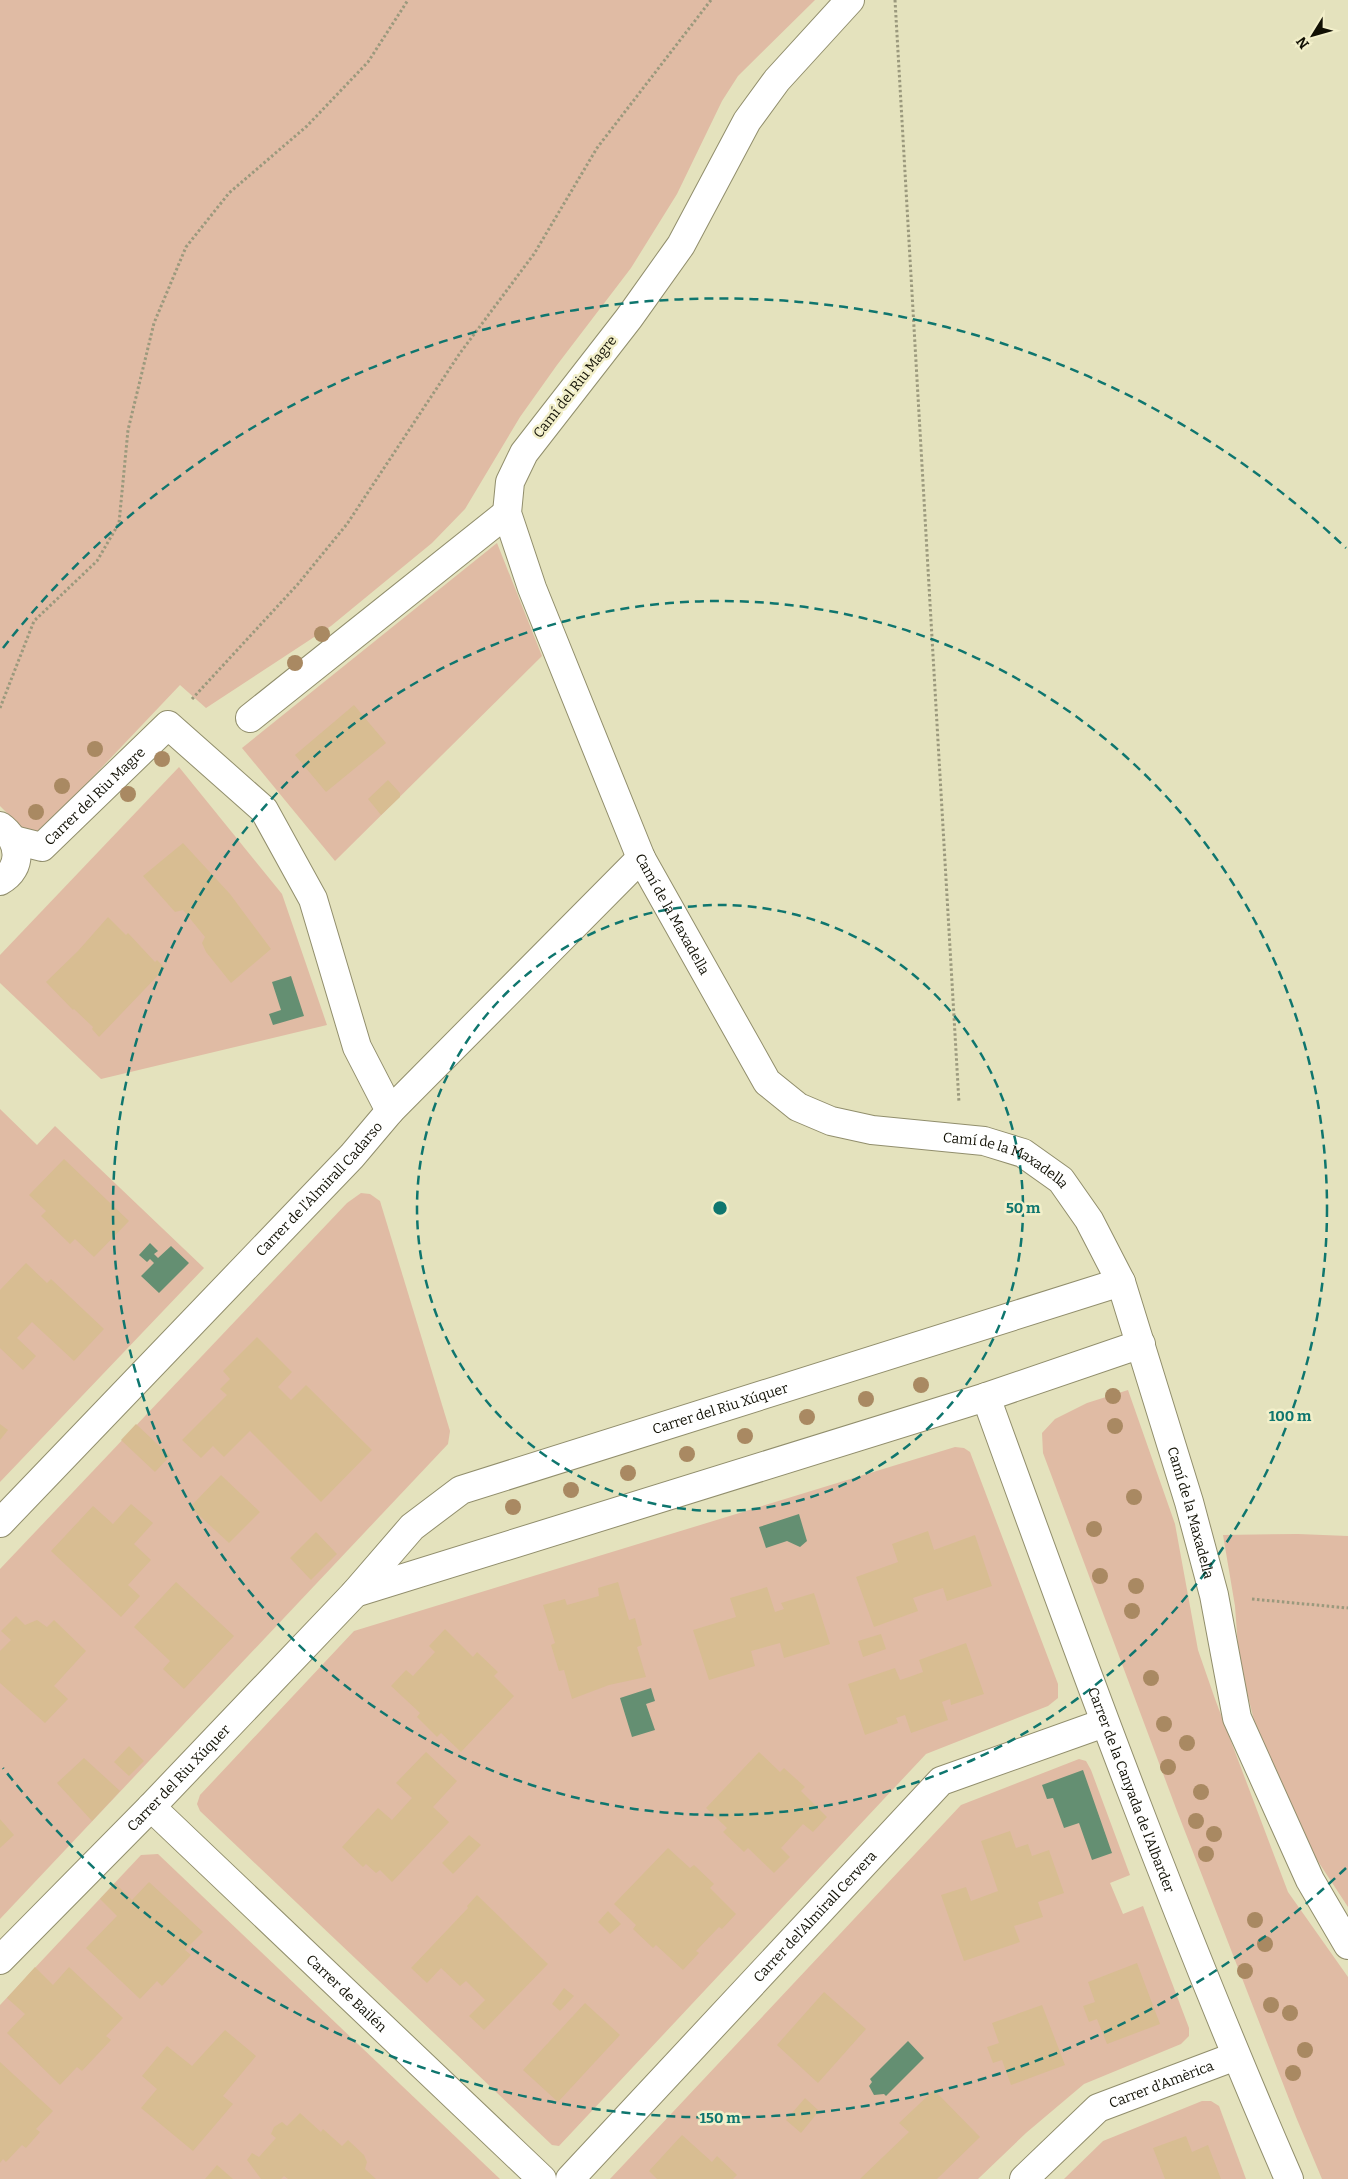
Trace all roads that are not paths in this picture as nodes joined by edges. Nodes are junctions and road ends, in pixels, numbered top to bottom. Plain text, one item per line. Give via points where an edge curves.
1 (850, 0) edge
2 (507, 513) junction
3 (250, 718) dead end
4 (7, 833) edge
5 (641, 858) junction
6 (0, 881) edge
7 (390, 1111) junction
8 (1121, 1282) junction
9 (1141, 1344) junction
10 (986, 1397) junction
11 (0, 1523) edge
12 (355, 1593) junction
13 (1104, 1722) junction
14 (151, 1807) junction
15 (1348, 1945) edge
16 (0, 1960) edge
17 (1236, 2056) junction
18 (542, 2179) edge
19 (570, 2179) edge
20 (1024, 2179) edge
21 (1289, 2179) edge

1 - 2 street, Camí del Riu Magre via 776,80 747,121 681,244 629,318 524,453 510,482
2 - 3 street
2 - 5 street, Camí de la Maxadella via 532,588
4 - 6 street via 17,850 14,867
4 - 7 street, Carrer del Riu Magre via 42,847 168,725 264,810 313,899 357,1047
5 - 7 street, Carrer de l'Almirall Cadarso
5 - 8 street, Camí de la Maxadella via 767,1082 798,1107 831,1121 872,1130 984,1140 1023,1154 1061,1180 1089,1220
7 - 11 street, Carrer de l'Almirall Cadarso via 352,1156
8 - 9 street, Camí de la Maxadella
8 - 12 street, Carrer del Riu Xúquer via 461,1490 412,1526
9 - 10 street, Carrer del Riu Xúquer
9 - 15 street, Camí de la Maxadella via 1214,1595 1237,1718 1310,1880
10 - 12 street, Carrer del Riu Xúquer
10 - 13 street, Carrer de la Canyada de l'Albarder
12 - 14 street, Carrer del Riu Xúquer
13 - 17 street, Carrer de la Canyada de l'Albarder
13 - 19 street, Carrer del'Almirall Cervera via 941,1781
14 - 16 street, Carrer del Riu Xúquer
14 - 18 street, Carrer de Bailén
17 - 20 street, Carrer d'Amèrica via 1098,2108
17 - 21 street, Carrer de la Canyada de l'Albarder

